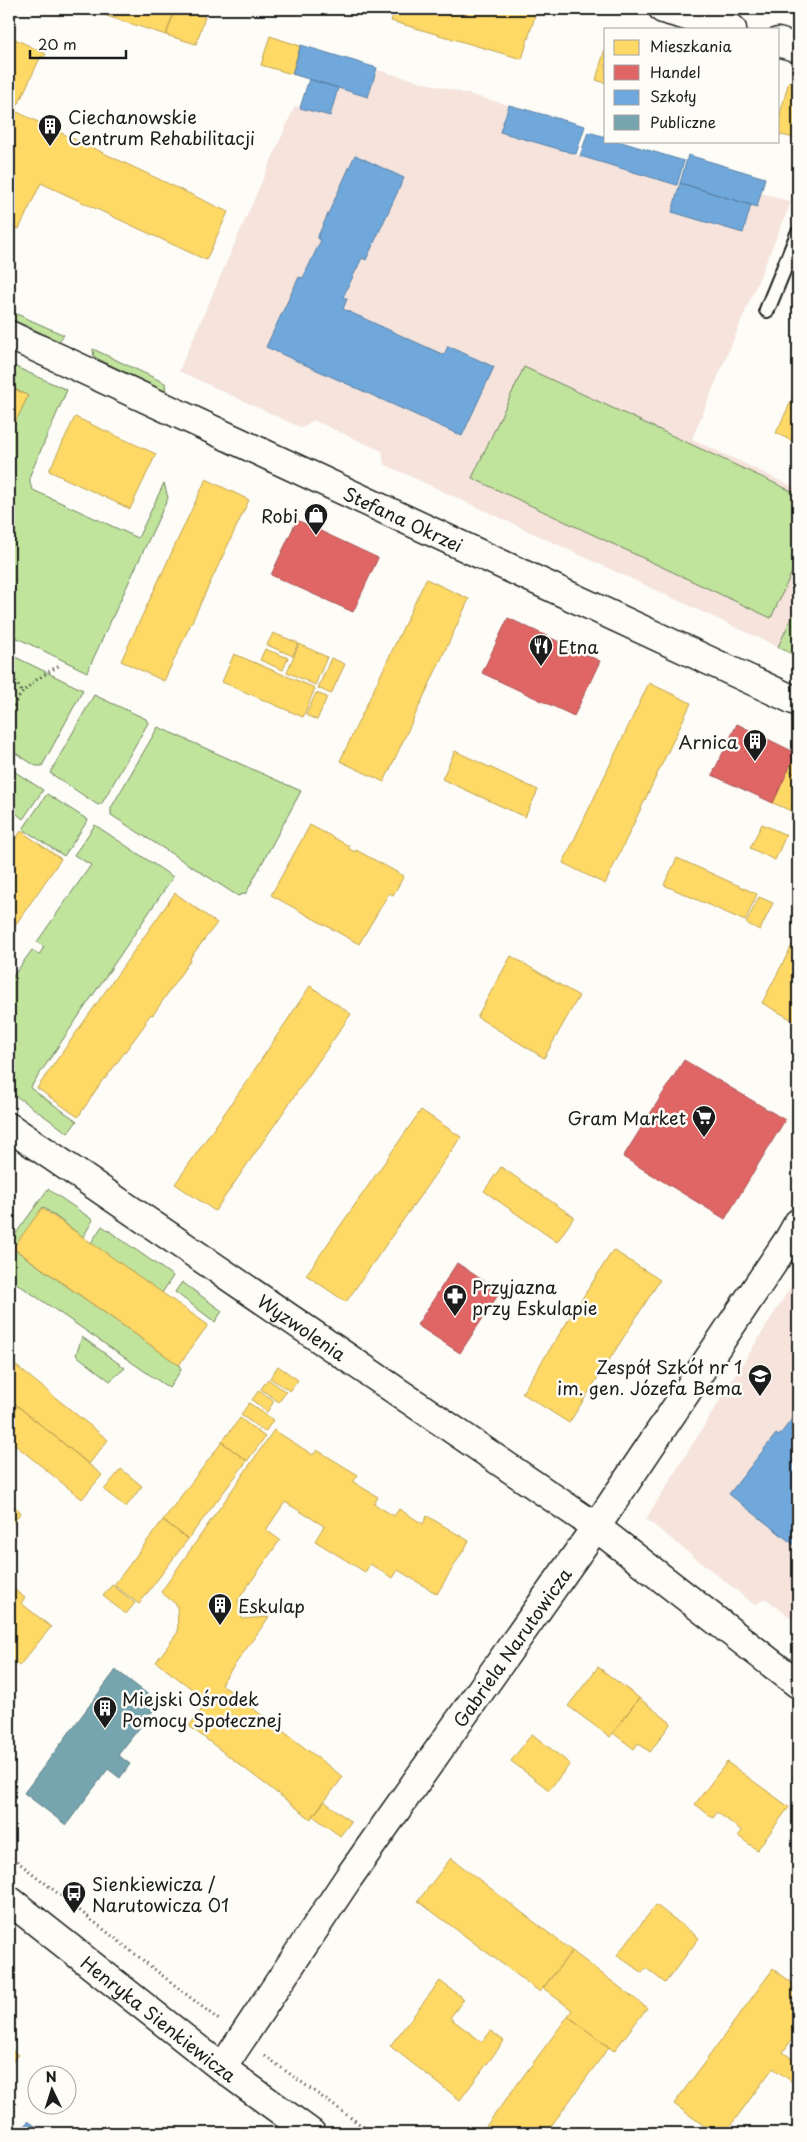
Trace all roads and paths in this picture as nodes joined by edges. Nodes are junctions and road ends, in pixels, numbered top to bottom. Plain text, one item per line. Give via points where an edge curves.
1 (663, 9) edge
2 (729, 28) edge
3 (780, 43) edge
4 (798, 48) edge
5 (798, 234) edge
6 (768, 310) dead end
7 (9, 335) edge
8 (60, 665) dead end
9 (9, 674) edge
10 (22, 692) junction
11 (798, 702) edge
12 (10, 709) edge
13 (9, 715) edge
14 (9, 719) edge
15 (15, 761) dead end
16 (9, 1127) edge
17 (798, 1223) edge
18 (596, 1527) junction
19 (798, 1684) edge
20 (9, 1855) edge
21 (9, 1900) edge
22 (241, 2038) junction
23 (222, 2068) junction
24 (312, 2133) edge
25 (372, 2133) edge

1 - 2 street
3 - 4 street
5 - 6 lane
7 - 11 street, Stefana Okrzei
8 - 10 path
9 - 10 path
10 - 12 path
12 - 13 path
14 - 15 path
16 - 18 street, Wyzwolenia
17 - 18 street, Gabriela Narutowicza
18 - 19 street, Wyzwolenia
18 - 22 street, Gabriela Narutowicza via 349,1877
20 - 22 path
21 - 23 street, Henryka Sienkiewicza
22 - 23 street, Gabriela Narutowicza
22 - 25 path
23 - 24 street, Henryka Sienkiewicza

